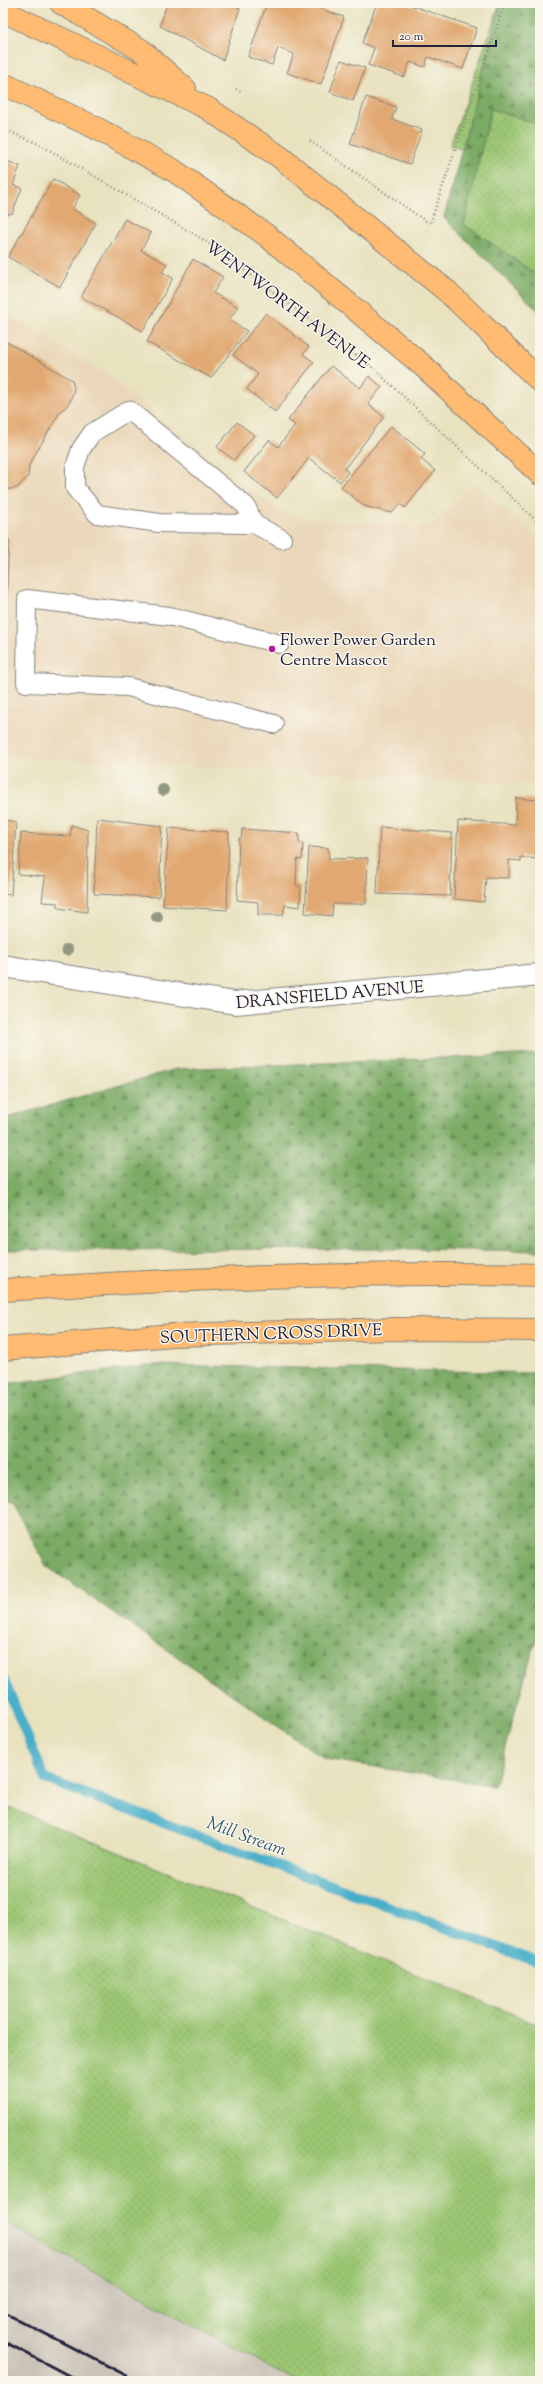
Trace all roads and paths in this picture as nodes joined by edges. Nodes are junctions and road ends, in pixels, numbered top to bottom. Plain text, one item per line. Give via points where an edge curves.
1 (61, 3) edge
2 (504, 3) edge
3 (3, 11) edge
4 (3, 84) edge
5 (236, 89) dead end
6 (242, 94) dead end
7 (207, 108) junction
8 (3, 129) edge
9 (307, 139) dead end
10 (540, 381) edge
11 (540, 474) edge
12 (254, 524) junction
13 (540, 524) edge
14 (282, 539) dead end
15 (280, 644) dead end
16 (274, 724) dead end
17 (3, 966) edge
18 (540, 975) edge
19 (540, 1275) edge
20 (3, 1290) edge
21 (540, 1330) edge
22 (3, 1349) edge

1 - 7 main road via 141,50
2 - 9 path via 430,224
3 - 7 main road
4 - 11 main road, WENTWORTH AVENUE via 94,127 173,170 266,236 421,364
5 - 6 path
7 - 10 main road via 280,157 448,292
8 - 13 path, WENTWORTH AVENUE via 39,144 204,240 372,366
12 - 12 lane via 158,523 97,514 75,488 75,467 81,449 92,433 129,410 246,506
12 - 14 lane
15 - 16 lane via 169,616 27,599 26,683 128,688
17 - 18 street, DRANSFIELD AVENUE via 235,1003
19 - 20 main road via 468,1274 135,1282
21 - 22 main road, SOUTHERN CROSS DRIVE via 395,1329 173,1335

